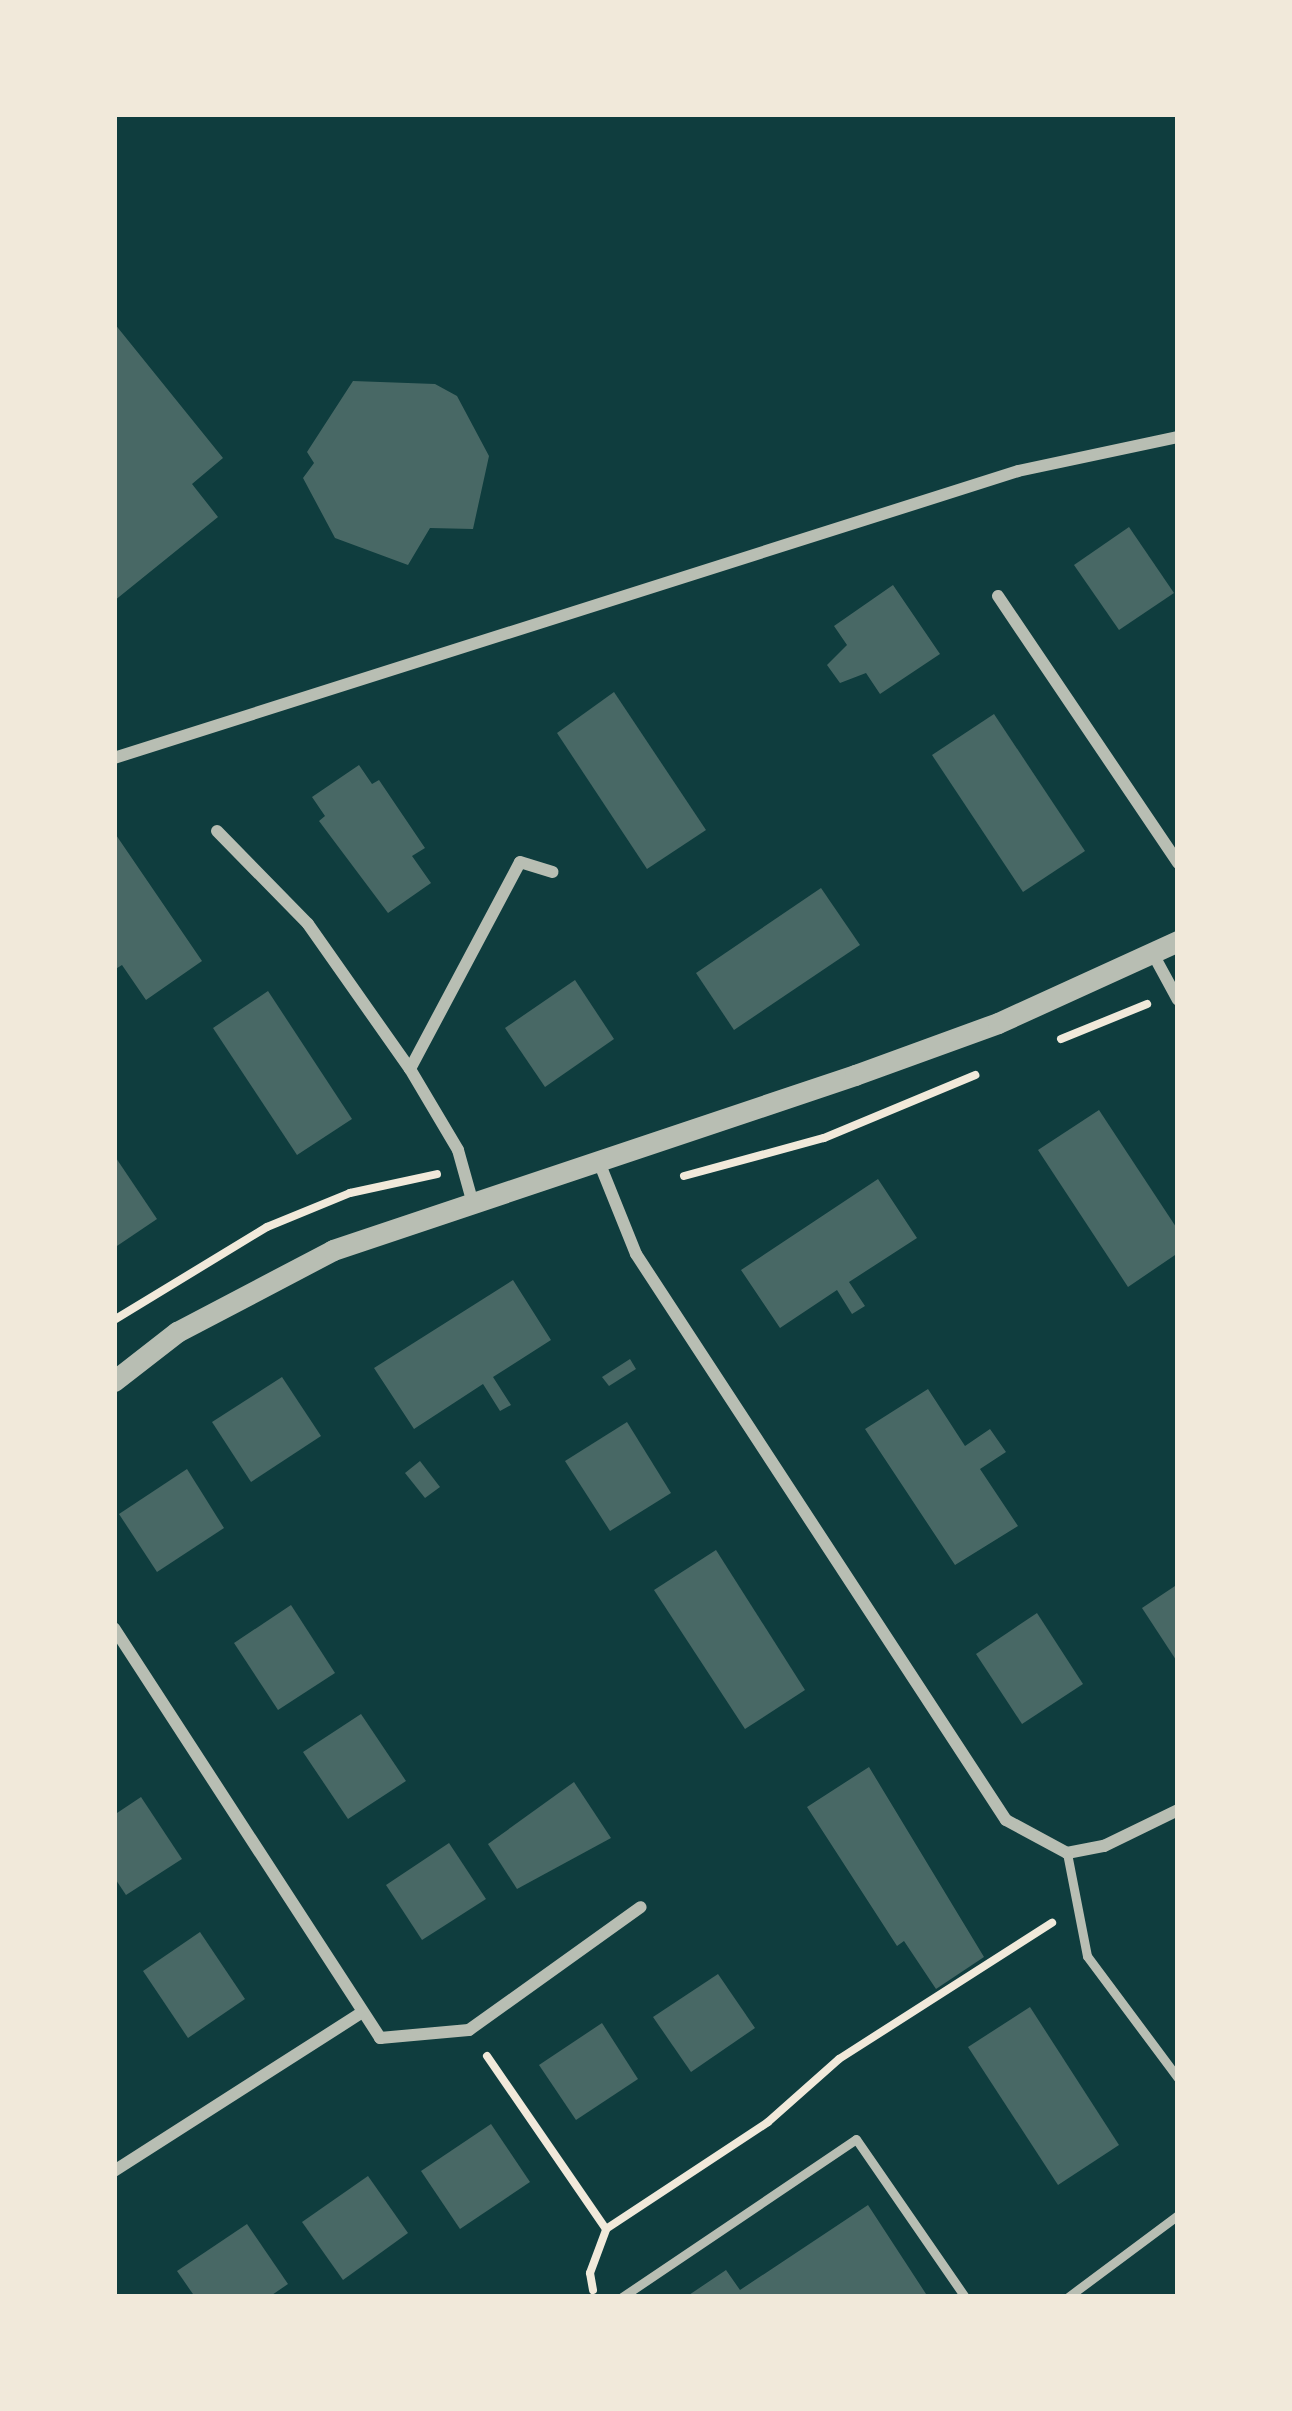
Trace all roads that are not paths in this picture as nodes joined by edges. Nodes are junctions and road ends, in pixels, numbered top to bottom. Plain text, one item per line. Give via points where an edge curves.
1 (1178, 437) edge
2 (998, 596) dead end
3 (114, 758) edge
4 (218, 831) dead end
5 (1178, 863) edge
6 (552, 872) dead end
7 (1178, 941) edge
8 (1153, 954) junction
9 (1178, 1000) edge
10 (410, 1069) junction
11 (598, 1162) junction
12 (472, 1201) junction
13 (114, 1381) edge
14 (114, 1628) edge
15 (1178, 1810) edge
16 (1067, 1853) junction
17 (641, 1907) dead end
18 (363, 2012) junction
19 (1178, 2078) edge
20 (114, 2171) edge
21 (1178, 2216) edge
22 (622, 2297) edge
23 (965, 2297) edge
24 (1068, 2297) edge

1 - 3 street via 1018,472
2 - 5 street
4 - 10 street via 308,924
6 - 10 street via 520,862
7 - 8 street
8 - 9 street
8 - 11 street via 998,1023
10 - 12 street via 467,1174
11 - 12 street
11 - 16 street via 636,1254 1006,1820
12 - 13 street via 272,1279 177,1332
14 - 18 street
15 - 16 street via 1104,1846
16 - 19 lane via 1087,1956
17 - 18 street via 469,2030 380,2038
18 - 20 street
21 - 24 lane
22 - 23 lane via 856,2139

